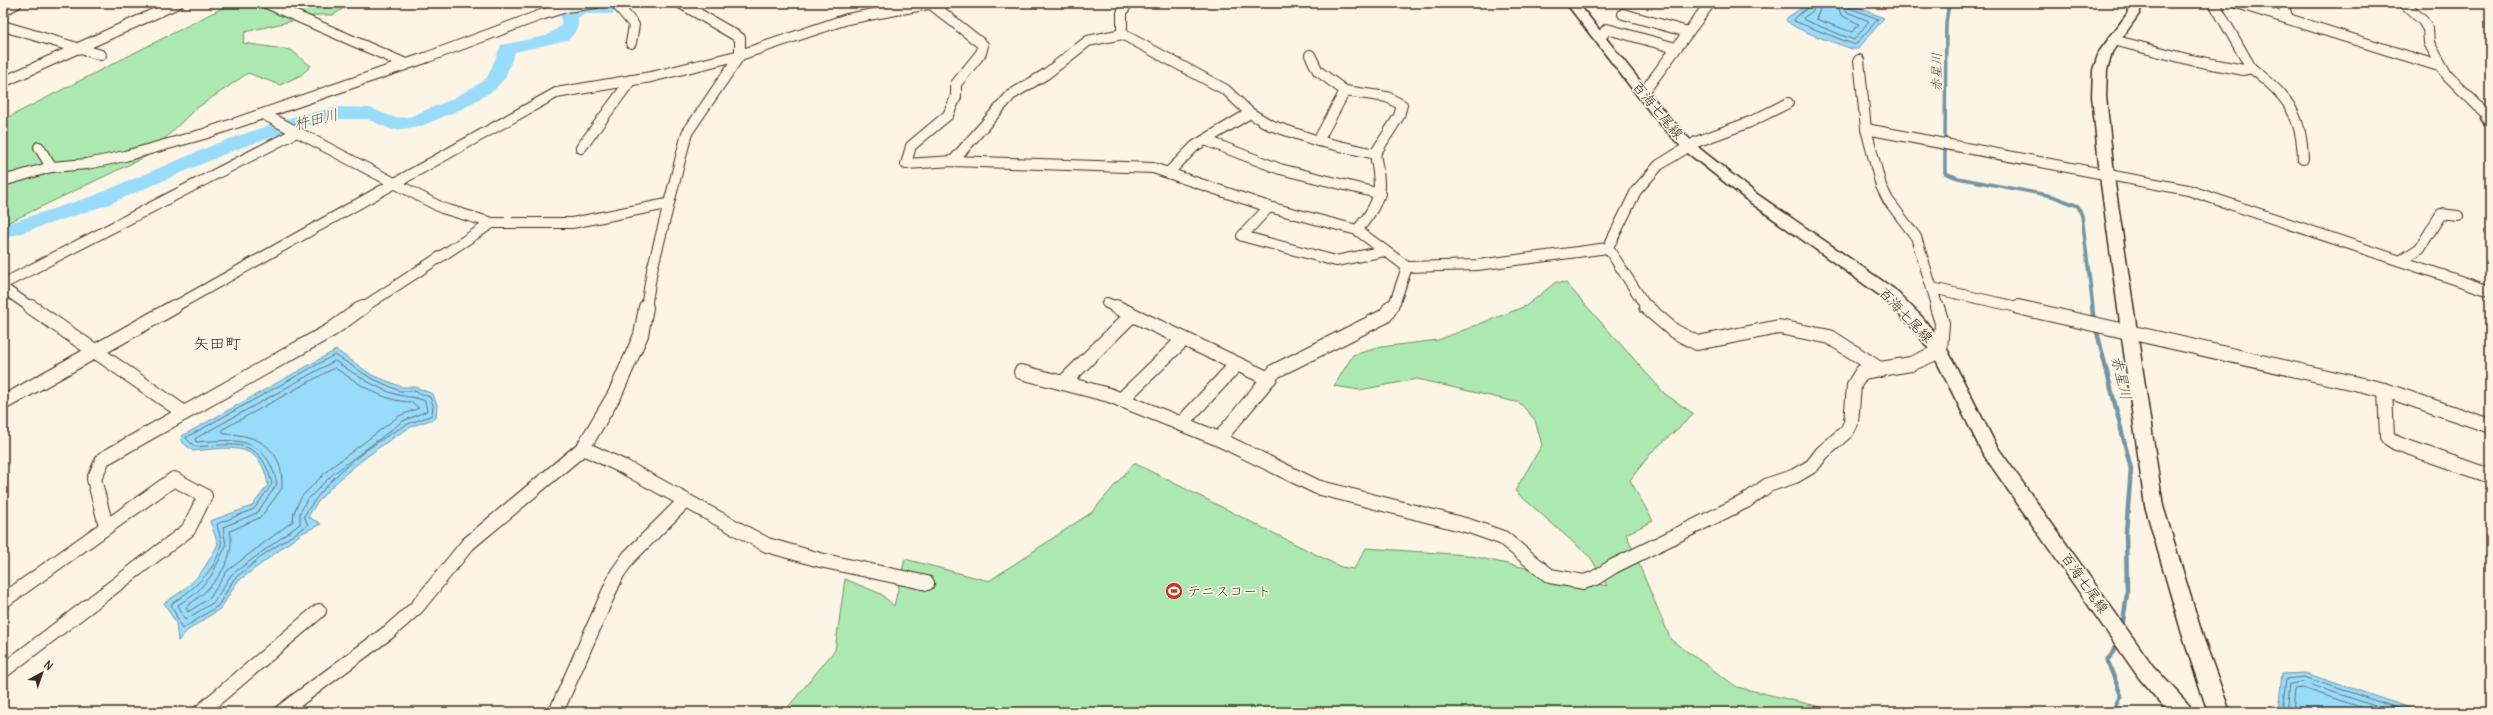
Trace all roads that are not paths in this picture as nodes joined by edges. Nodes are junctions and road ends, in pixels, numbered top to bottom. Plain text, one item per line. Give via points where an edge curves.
1 (17, 3) edge
2 (178, 3) edge
3 (266, 3) edge
4 (550, 3) edge
5 (596, 3) edge
6 (621, 3) edge
7 (680, 3) edge
8 (1127, 3) edge
9 (1572, 3) edge
10 (1710, 3) edge
11 (2137, 3) edge
12 (2214, 3) edge
13 (2237, 3) edge
14 (2282, 3) edge
15 (2404, 3) edge
16 (933, 4) edge
17 (566, 6) junction
18 (3, 11) edge
19 (1624, 14) dead end
20 (2288, 18) junction
21 (3, 26) edge
22 (1688, 32) junction
23 (1122, 34) junction
24 (1600, 38) junction
25 (2113, 40) junction
26 (631, 43) dead end
27 (80, 48) junction
28 (1676, 48) junction
29 (101, 55) dead end
30 (740, 55) junction
31 (1310, 55) dead end
32 (1859, 60) dead end
33 (406, 64) junction
34 (2442, 67) junction
35 (2251, 68) junction
36 (631, 80) junction
37 (3, 82) edge
38 (1345, 91) junction
39 (1643, 93) junction
40 (1788, 103) dead end
41 (1250, 113) junction
42 (263, 114) junction
43 (2490, 119) edge
44 (290, 128) junction
45 (1866, 129) junction
46 (1206, 140) junction
47 (1318, 141) junction
48 (39, 147) dead end
49 (1689, 147) junction
50 (581, 148) dead end
51 (1375, 154) junction
52 (2303, 159) dead end
53 (953, 161) junction
54 (51, 167) junction
55 (1169, 172) junction
56 (2108, 175) junction
57 (3, 181) edge
58 (394, 183) junction
59 (1381, 194) junction
60 (667, 204) junction
61 (1269, 207) junction
62 (2458, 216) dead end
63 (492, 223) junction
64 (1357, 230) junction
65 (1608, 248) junction
66 (1385, 251) junction
67 (2400, 261) junction
68 (1406, 267) junction
69 (3, 284) edge
70 (3, 288) edge
71 (1932, 288) junction
72 (2490, 291) edge
73 (1107, 303) dead end
74 (1132, 315) junction
75 (2128, 332) junction
76 (1184, 339) junction
77 (1940, 350) junction
78 (95, 351) junction
79 (1237, 364) junction
80 (1881, 370) junction
81 (1022, 372) dead end
82 (1269, 379) junction
83 (1063, 383) junction
84 (2385, 390) junction
85 (1121, 400) junction
86 (3, 403) edge
87 (184, 412) junction
88 (1181, 424) junction
89 (2490, 426) edge
90 (1219, 440) junction
91 (583, 448) junction
92 (2490, 476) edge
93 (685, 501) junction
94 (106, 526) junction
95 (927, 583) dead end
96 (3, 601) edge
97 (319, 611) dead end
98 (3, 671) edge
99 (200, 712) edge
100 (281, 712) edge
101 (556, 712) edge
102 (2181, 712) edge
103 (2219, 712) edge

1 - 18 street
2 - 27 street
3 - 33 street
4 - 17 street
5 - 17 street
6 - 26 street via 619,7 633,19 635,25
7 - 30 street via 740,38
8 - 23 street via 1122,13
9 - 24 street, 百海七尾線
10 - 22 street
11 - 25 street via 2133,14
12 - 35 street
13 - 20 street
14 - 20 street
15 - 34 street via 2428,29 2429,43
16 - 30 street via 847,19
16 - 53 street via 983,45 981,53 956,84 954,111 911,146 906,164
17 - 33 street
19 - 22 street
20 - 34 street
21 - 27 street
22 - 28 street
23 - 41 street via 1226,90
23 - 53 street via 1088,41 1046,74 1011,95
24 - 28 street via 1607,29
24 - 39 street, 百海七尾線
25 - 35 street via 2191,60 2244,70
25 - 56 street via 2100,70 2099,96
27 - 29 street
27 - 37 street
28 - 39 street
30 - 36 street via 651,78
30 - 60 street via 687,133
31 - 38 street via 1311,61 1326,78
32 - 45 street
33 - 42 street
34 - 43 street
35 - 52 street via 2273,84 2296,114 2304,137
36 - 50 street
36 - 58 street via 556,93
38 - 47 street
38 - 51 street via 1387,97 1402,105 1399,116
39 - 49 street, 百海七尾線
40 - 49 street via 1752,121 1694,142
41 - 46 street
41 - 47 street via 1270,125
42 - 44 street
42 - 54 street via 125,156 86,164
44 - 58 street
44 - 69 street
45 - 56 street
45 - 71 street via 1881,186 1888,200 1916,237
46 - 55 street via 1178,159
46 - 59 street via 1280,169
47 - 51 street
48 - 54 street
49 - 65 street via 1666,160 1647,176
49 - 77 street, 百海七尾線 via 1752,197 1888,294 1917,322
51 - 59 street
53 - 55 street via 1153,168
54 - 57 street
55 - 61 street
56 - 67 street via 2188,190
56 - 75 street
58 - 63 street via 442,208
58 - 78 street
59 - 64 street via 1374,212
60 - 63 street via 572,222
60 - 91 street via 641,335 615,394
61 - 64 street
61 - 66 street via 1242,236 1336,261
62 - 67 street via 2441,214 2420,248
63 - 87 street via 395,285 331,330
64 - 66 street
65 - 68 street via 1478,265
65 - 80 street via 1644,305 1654,316 1674,331 1697,343 1779,327 1830,337
66 - 68 street
67 - 72 street
68 - 82 street via 1395,302 1385,316 1275,371
70 - 78 street
71 - 75 street
71 - 77 street via 1942,323
73 - 74 street
74 - 76 street
74 - 83 street
75 - 84 street
75 - 103 street via 2154,506 2193,637
76 - 79 street
76 - 85 street
77 - 80 street via 1926,359 1902,368
77 - 102 street, 百海七尾線 via 1989,449 2146,672
78 - 86 street
78 - 87 street
79 - 82 street
79 - 88 street
80 - 90 street via 1862,372 1858,377 1854,385 1849,427 1812,466 1795,476 1768,485 1746,501 1584,582 1550,576 1503,538 1469,526 1317,487
81 - 83 street
82 - 90 street
83 - 85 street
84 - 89 street
84 - 92 street via 2387,437
85 - 88 street
87 - 94 street via 103,459 94,479
88 - 90 street
91 - 93 street via 626,468
91 - 100 street via 468,544 417,607 390,631
93 - 95 street via 767,545 820,560
93 - 101 street via 629,557 617,574
94 - 96 street
94 - 98 street via 174,479 205,496 188,530
97 - 99 street

